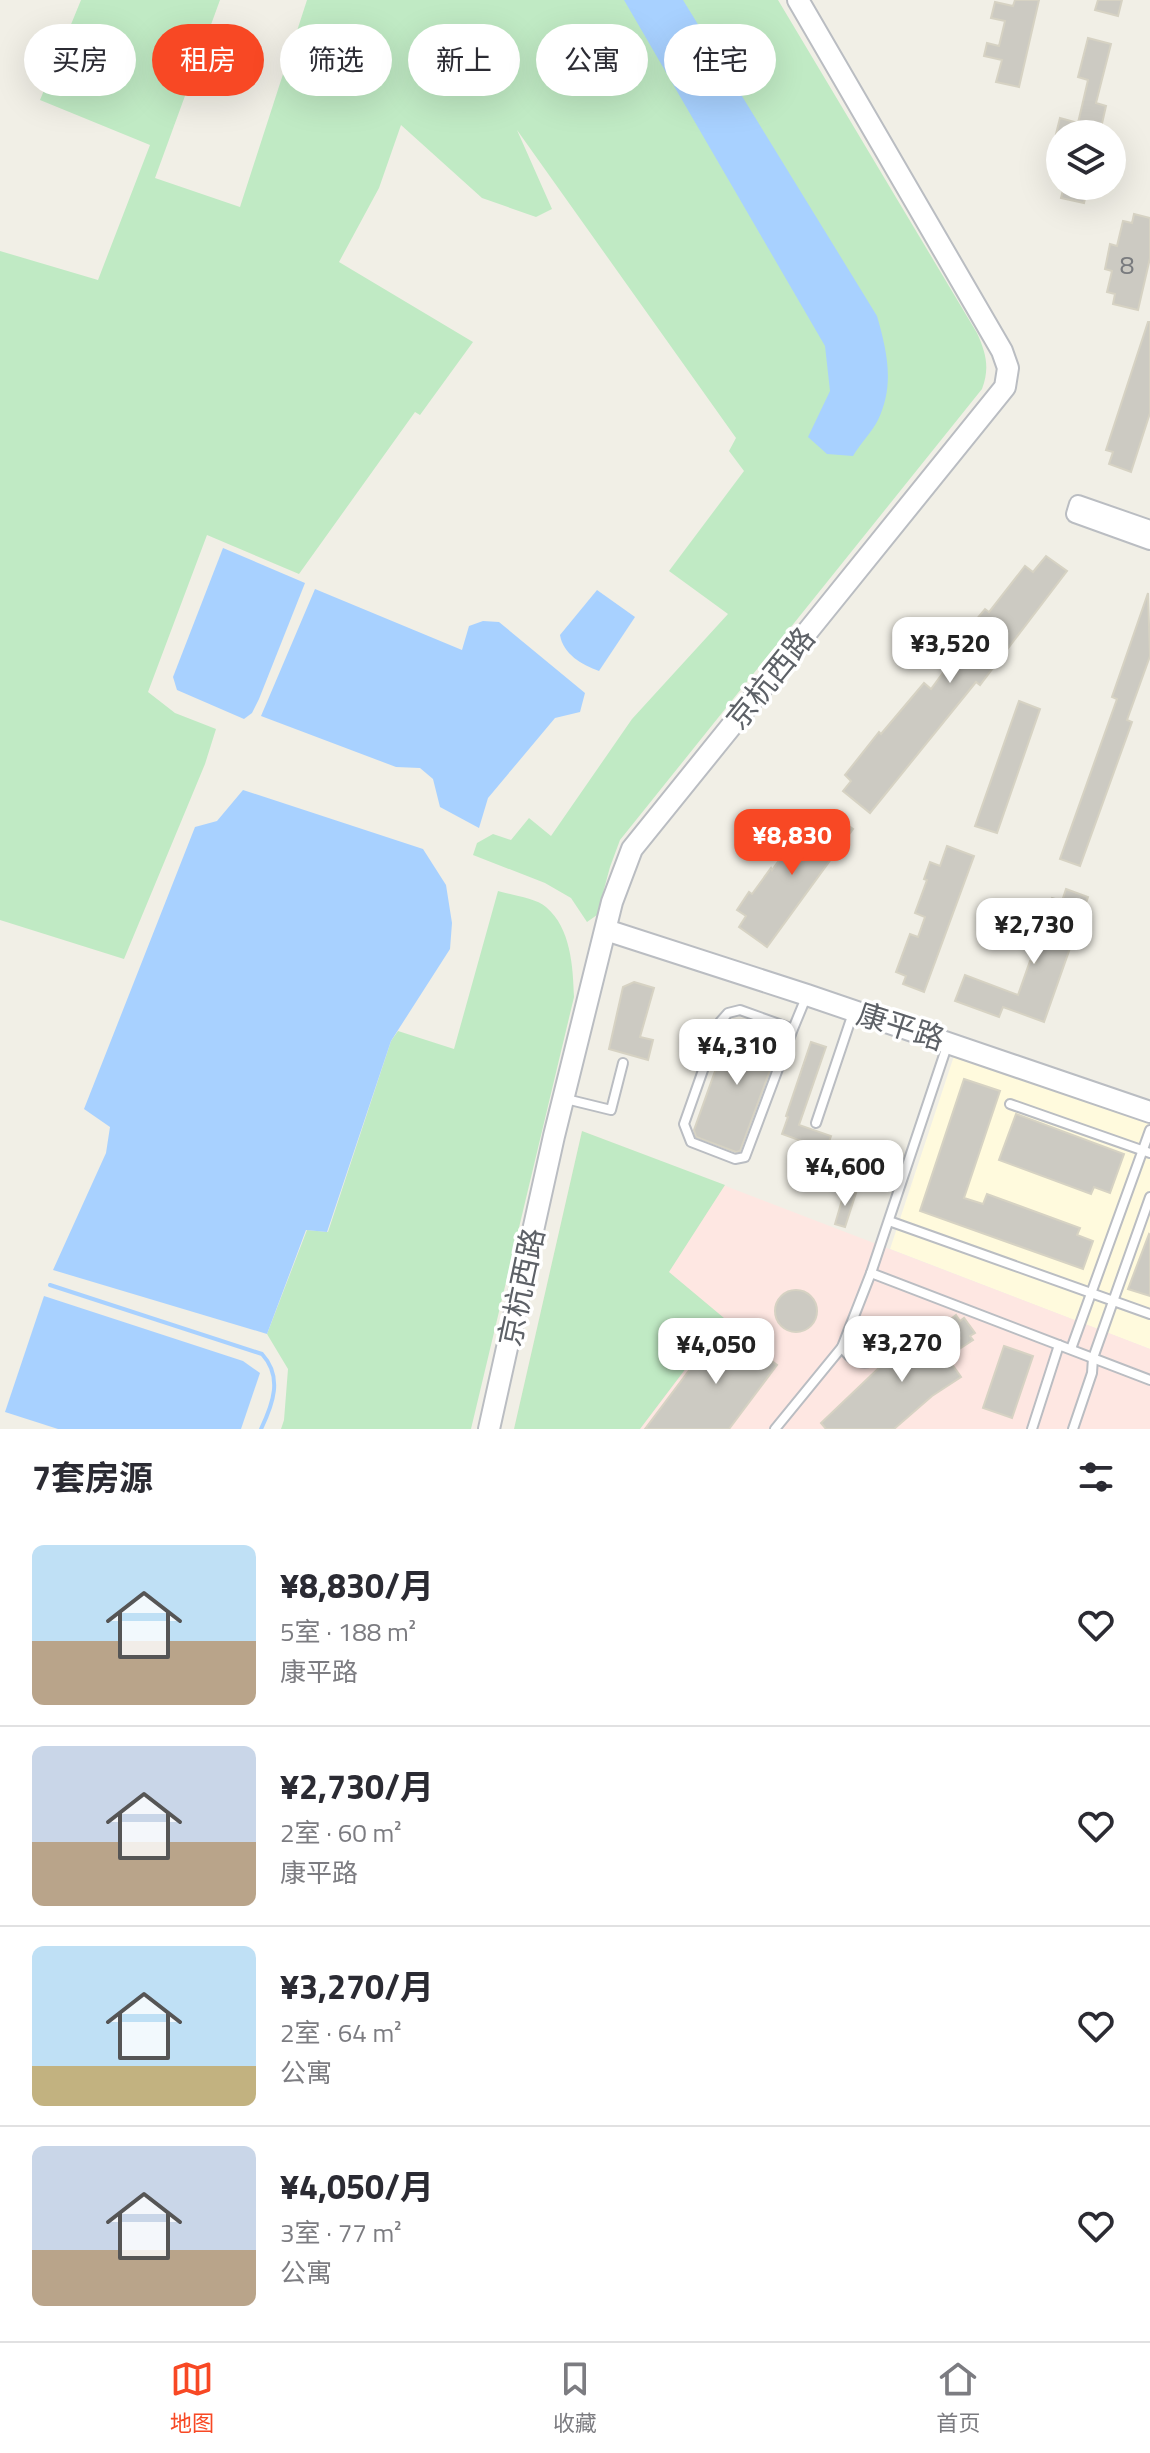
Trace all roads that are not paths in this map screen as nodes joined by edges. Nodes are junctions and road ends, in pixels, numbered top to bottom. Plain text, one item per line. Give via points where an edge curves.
1 (798, 0) edge
2 (1150, 529) edge
3 (1150, 541) edge
4 (606, 930) junction
5 (807, 995) junction
6 (854, 1010) junction
7 (793, 1029) junction
8 (948, 1042) junction
9 (623, 1063) dead end
10 (565, 1098) junction
11 (1010, 1104) dead end
12 (1150, 1112) edge
13 (816, 1123) dead end
14 (1150, 1130) edge
15 (1146, 1152) edge
16 (1150, 1197) edge
17 (889, 1221) junction
18 (871, 1273) junction
19 (1091, 1293) junction
20 (1113, 1301) junction
21 (1150, 1314) edge
22 (953, 1340) dead end
23 (1059, 1345) junction
24 (842, 1347) junction
25 (1071, 1349) junction
26 (1093, 1358) junction
27 (1150, 1380) edge
28 (1075, 1428) edge
29 (489, 1429) edge
30 (775, 1429) edge
31 (1032, 1429) edge

1 - 4 street, 京杭西路 via 1002,351 1008,368 1005,387 632,849
2 - 3 street via 1078,504 1075,514
4 - 5 street, 康平路
4 - 10 street, 京杭西路
5 - 6 street, 康平路
5 - 7 lane
6 - 8 street, 康平路
6 - 13 lane
7 - 7 lane via 740,1010 728,1013 720,1022 684,1124 691,1142 735,1159 745,1157
8 - 12 street, 康平路
8 - 17 lane
9 - 10 lane via 611,1110
10 - 29 street, 京杭西路
11 - 15 lane
14 - 15 lane
15 - 19 lane
16 - 20 lane
17 - 18 lane
17 - 19 lane
18 - 23 lane
18 - 24 lane
19 - 20 lane
19 - 25 lane
20 - 21 lane
20 - 26 lane
22 - 24 lane via 942,1327 927,1324 871,1363 858,1362
23 - 25 lane
23 - 31 lane
24 - 30 lane
25 - 26 lane
26 - 27 lane
26 - 28 lane

